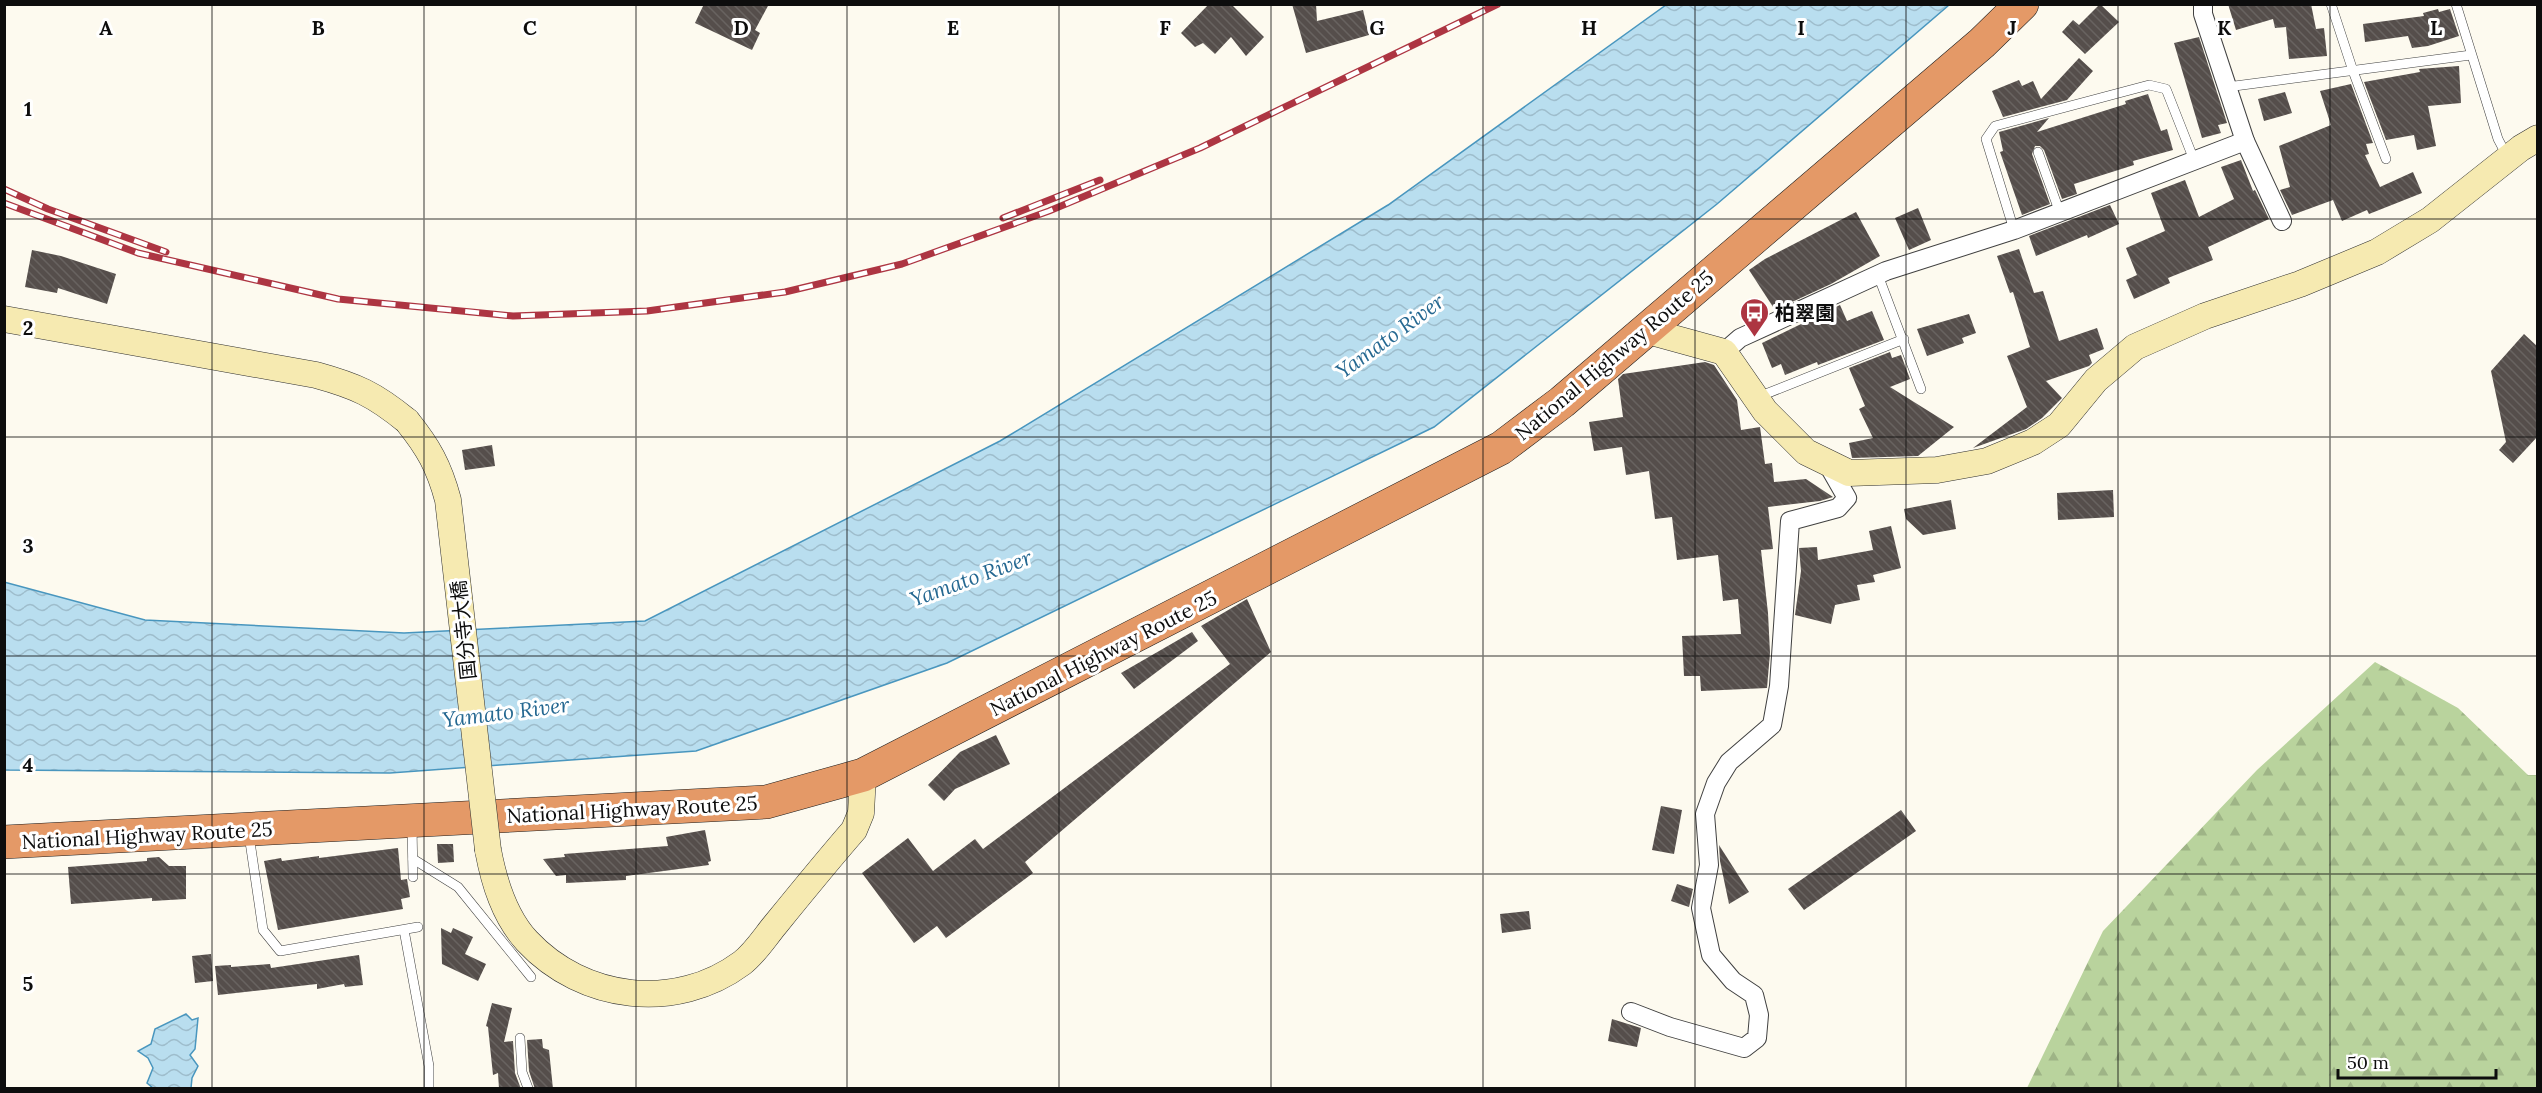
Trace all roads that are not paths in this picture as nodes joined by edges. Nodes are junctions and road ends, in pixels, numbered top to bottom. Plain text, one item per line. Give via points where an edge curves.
1 (2022, 4) edge
2 (2203, 4) edge
3 (2331, 4) edge
4 (2456, 4) edge
5 (2471, 55) junction
6 (2352, 71) junction
7 (2228, 87) junction
8 (2538, 138) edge
9 (2245, 141) junction
10 (2038, 152) dead end
11 (2508, 158) junction
12 (2386, 159) dead end
13 (2194, 160) junction
14 (2060, 213) junction
15 (2282, 221) dead end
16 (2014, 230) junction
17 (1878, 275) junction
18 (4, 319) edge
19 (1644, 330) junction
20 (1904, 339) junction
21 (1724, 352) junction
22 (1921, 389) dead end
23 (1756, 398) junction
24 (1827, 462) junction
25 (863, 775) junction
26 (412, 820) junction
27 (249, 829) junction
28 (4, 842) edge
29 (413, 859) junction
30 (413, 877) dead end
31 (418, 927) dead end
32 (404, 930) junction
33 (531, 977) dead end
34 (1631, 1012) dead end
35 (520, 1038) dead end
36 (429, 1089) edge
37 (528, 1089) edge

1 - 19 highway, National Highway Route 25 via 1982,43
2 - 7 street
3 - 6 lane
4 - 5 lane
5 - 6 lane
5 - 11 lane
6 - 7 lane
6 - 12 lane
7 - 9 street
8 - 11 street
9 - 13 street
9 - 15 street
10 - 14 lane
11 - 24 street via 2430,220 2377,252 2300,284 2205,316 2135,347 2096,380 2059,425 2033,442 1987,461 1936,470 1848,473
13 - 14 street
13 - 16 lane via 2166,90 2150,85 1995,126 1986,139
14 - 16 street
16 - 17 street
17 - 20 lane
17 - 21 street via 1740,338
18 - 25 street, 国分寺大橋, bridge via 316,375 351,384 378,397 406,421 427,446 440,471 448,500 494,880 507,912 526,940 550,961 582,980 611,991 648,995 682,991 714,981 744,962 854,830 861,813
19 - 21 street
19 - 25 highway, National Highway Route 25 via 1562,402 1501,448
20 - 22 lane
20 - 23 lane
21 - 23 street
23 - 24 street via 1806,452
24 - 34 street via 1847,498 1838,508 1790,521 1779,686 1772,725 1729,762 1716,783 1705,814 1709,865 1701,908 1711,955 1733,981 1754,995 1759,1016 1757,1038 1744,1048
25 - 26 highway, National Highway Route 25 via 766,802
26 - 27 highway, National Highway Route 25
26 - 29 lane
27 - 28 highway, National Highway Route 25
27 - 32 lane via 263,930 280,951
29 - 30 lane
29 - 33 lane via 458,887
31 - 32 lane
32 - 36 lane via 429,1066
35 - 37 lane via 522,1072

